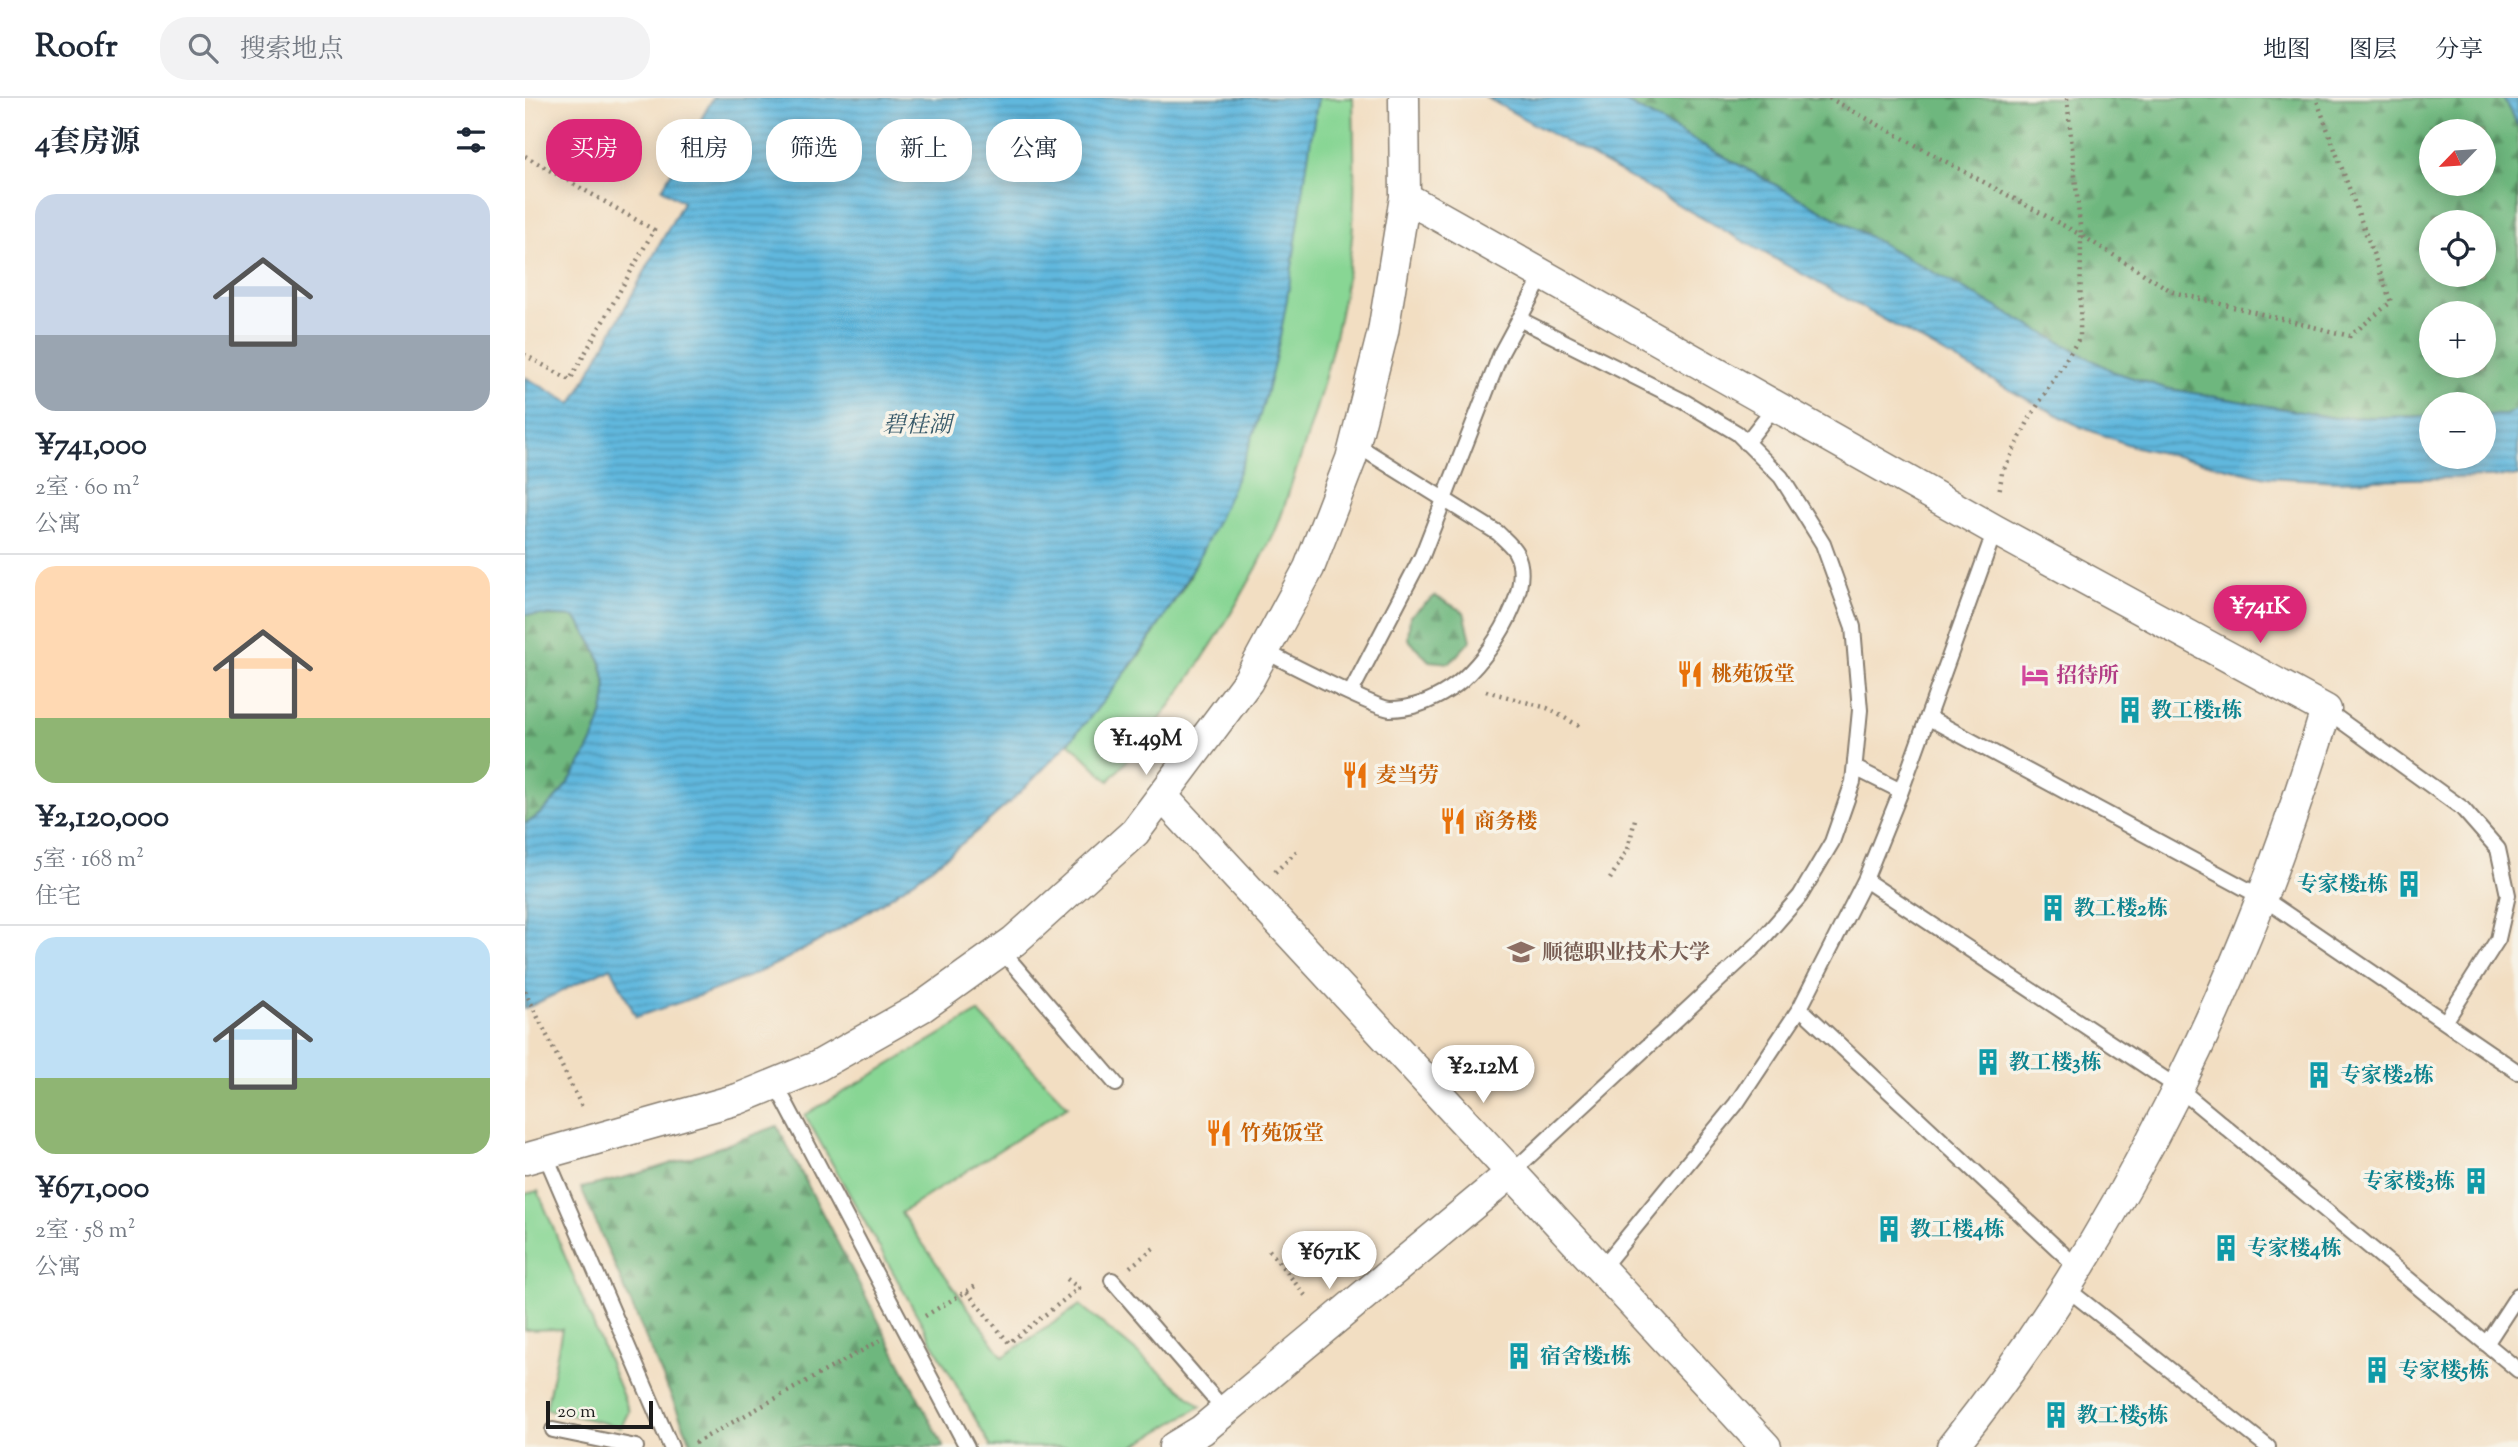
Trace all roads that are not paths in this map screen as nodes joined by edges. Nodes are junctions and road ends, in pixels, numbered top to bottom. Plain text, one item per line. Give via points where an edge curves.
1 (1404, 98) edge
2 (1405, 197) junction
3 (1543, 275) junction
4 (1519, 319) junction
5 (1775, 407) junction
6 (1747, 443) junction
7 (1355, 444) junction
8 (1444, 499) junction
9 (1995, 530) junction
10 (1264, 651) junction
11 (1352, 692) junction
12 (2326, 710) junction
13 (1929, 718) junction
14 (1855, 768) junction
15 (1901, 791) junction
16 (1163, 797) junction
17 (1865, 880) junction
18 (2263, 898) junction
19 (1001, 950) junction
20 (1800, 1008) junction
21 (2445, 1022) junction
22 (2518, 1072) edge
23 (775, 1083) junction
24 (1116, 1084) dead end
25 (2177, 1087) junction
26 (535, 1156) edge
27 (1511, 1173) junction
28 (1601, 1269) junction
29 (2072, 1278) junction
30 (1112, 1280) dead end
31 (2518, 1295) edge
32 (2486, 1343) junction
33 (2518, 1370) edge
34 (1225, 1411) junction
35 (553, 1430) dead end
36 (1207, 1439) edge
37 (636, 1447) edge
38 (671, 1447) edge
39 (967, 1447) edge
40 (1174, 1447) edge
41 (1766, 1447) edge
42 (1952, 1447) edge
43 (2267, 1447) edge

1 - 2 street
2 - 3 street
2 - 7 street via 1383,332
3 - 4 lane
3 - 5 street
4 - 6 lane via 1685,402
4 - 8 lane via 1476,411
5 - 6 lane
5 - 9 street
6 - 14 lane via 1781,477 1823,544 1853,627 1860,710
7 - 8 lane
7 - 10 street via 1309,568
8 - 11 lane via 1422,556
8 - 11 lane via 1498,533 1516,553 1521,573 1511,616 1487,653 1452,688 1421,705 1387,709
9 - 12 street
9 - 13 lane
10 - 11 lane
10 - 16 street via 1248,681
12 - 18 street
12 - 21 lane via 2462,808 2498,849 2508,895 2498,939
13 - 15 lane
13 - 18 lane
14 - 15 lane
14 - 27 lane via 1832,842 1800,896 1749,953
15 - 17 lane
16 - 19 street via 1135,832
16 - 27 street
17 - 20 lane
17 - 25 lane
18 - 21 lane
18 - 25 street
19 - 23 street via 922,1007 816,1067
19 - 24 lane
20 - 28 lane via 1736,1104
20 - 29 lane
21 - 22 lane
23 - 26 street via 738,1099
23 - 39 lane
25 - 29 street
25 - 32 lane
26 - 38 lane
27 - 28 street
27 - 34 street
28 - 41 street
29 - 42 street via 2003,1383
29 - 43 lane
30 - 34 lane
31 - 32 lane
32 - 33 lane
34 - 36 street
35 - 37 lane
36 - 40 street

